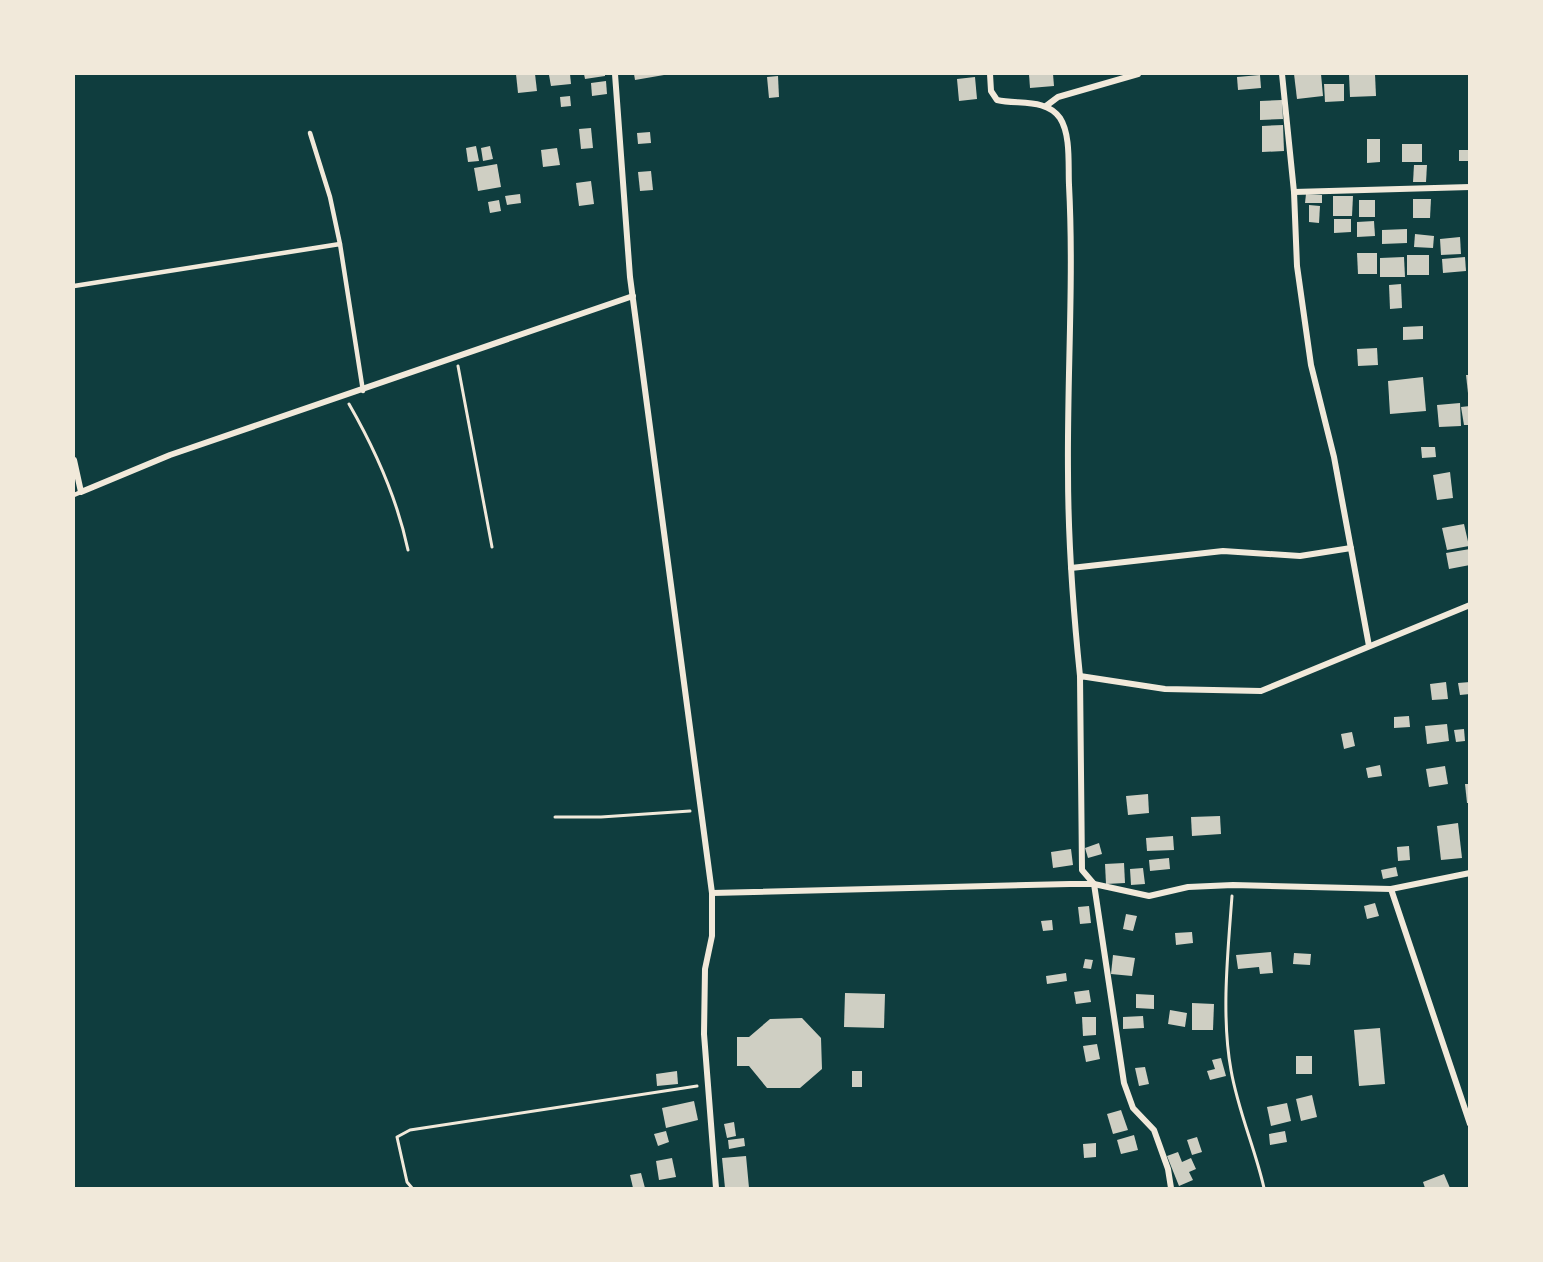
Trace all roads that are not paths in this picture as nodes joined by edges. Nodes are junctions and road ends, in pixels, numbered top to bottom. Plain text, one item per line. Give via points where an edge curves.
1 (615, 74) edge
2 (990, 74) edge
3 (1138, 74) edge
4 (1282, 74) edge
5 (1046, 106) junction
6 (310, 132) dead end
7 (1470, 187) edge
8 (1294, 192) junction
9 (340, 244) junction
10 (74, 286) edge
11 (633, 296) junction
12 (363, 391) junction
13 (74, 460) edge
14 (77, 494) edge
15 (1351, 548) junction
16 (1071, 568) junction
17 (1470, 605) edge
18 (1369, 646) junction
19 (1080, 676) junction
20 (1470, 873) edge
21 (1094, 884) junction
22 (1391, 889) junction
23 (712, 893) junction
24 (1470, 1124) edge
25 (716, 1188) edge
26 (1171, 1188) edge

1 - 11 street
2 - 5 street via 991,92 997,100
3 - 5 street via 1058,97
4 - 8 street
5 - 16 street via 1061,120 1068,162
6 - 9 lane
7 - 8 street
8 - 15 street via 1297,266 1311,365
9 - 10 lane
9 - 12 lane
11 - 12 street
11 - 23 street
12 - 14 street via 170,455
13 - 14 street
15 - 16 street via 1300,556 1222,551
15 - 18 street
16 - 19 street
17 - 18 street
18 - 19 street via 1261,691 1164,689
19 - 21 street via 1082,870
20 - 22 street
21 - 22 street via 1149,896 1188,887 1233,885
21 - 23 street
21 - 26 street via 1124,1083 1133,1108 1154,1130
22 - 24 street
23 - 25 street via 704,1034

